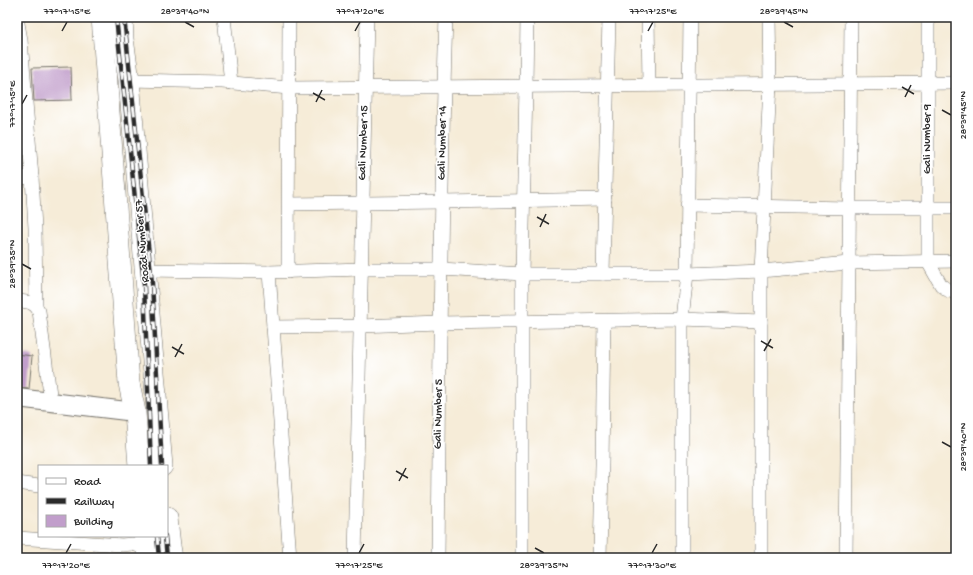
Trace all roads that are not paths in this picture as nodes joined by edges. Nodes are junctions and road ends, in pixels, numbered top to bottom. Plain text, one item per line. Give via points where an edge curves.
1 (102, 17) edge
2 (122, 17) edge
3 (224, 17) edge
4 (289, 17) edge
5 (367, 17) edge
6 (446, 17) edge
7 (527, 17) edge
8 (610, 17) edge
9 (648, 17) edge
10 (690, 17) edge
11 (769, 17) edge
12 (851, 17) edge
13 (928, 17) edge
14 (17, 18) edge
15 (129, 80) junction
16 (226, 82) junction
17 (928, 83) junction
18 (956, 83) edge
19 (770, 84) junction
20 (850, 84) junction
21 (649, 85) junction
22 (689, 85) junction
23 (526, 86) junction
24 (608, 86) junction
25 (444, 87) junction
26 (289, 88) junction
27 (366, 88) junction
28 (32, 177) junction
29 (17, 178) edge
30 (605, 199) junction
31 (524, 200) junction
32 (442, 202) junction
33 (363, 203) junction
34 (289, 204) junction
35 (688, 205) junction
36 (764, 206) junction
37 (849, 208) junction
38 (928, 208) junction
39 (956, 208) edge
40 (928, 262) junction
41 (956, 262) edge
42 (849, 263) junction
43 (362, 269) junction
44 (441, 269) junction
45 (146, 270) junction
46 (762, 271) junction
47 (269, 272) junction
48 (288, 272) junction
49 (522, 274) junction
50 (603, 274) junction
51 (687, 274) junction
52 (956, 292) edge
53 (17, 301) edge
54 (36, 305) junction
55 (682, 319) junction
56 (604, 321) junction
57 (440, 322) junction
58 (522, 322) junction
59 (761, 322) junction
60 (360, 326) junction
61 (273, 327) junction
62 (17, 398) edge
63 (51, 402) junction
64 (135, 412) junction
65 (139, 465) edge
66 (162, 465) edge
67 (17, 483) edge
68 (38, 486) edge
69 (168, 527) edge
70 (17, 538) edge
71 (146, 547) edge
72 (172, 558) edge
73 (290, 558) edge
74 (355, 558) edge
75 (438, 558) edge
76 (522, 558) edge
77 (600, 558) edge
78 (682, 558) edge
79 (761, 558) edge
80 (846, 558) edge

1 - 64 main road, Road Number 57 via 129,384
2 - 15 main road, Road Number 57
3 - 16 street
4 - 26 street
5 - 27 street, Gali Number 15
6 - 25 street, Gali Number 14
7 - 23 street
8 - 24 street
9 - 21 street
10 - 22 street
11 - 19 street
12 - 20 street
13 - 17 street, Gali Number 9
14 - 28 street
15 - 16 street
15 - 45 main road, Road Number 57
16 - 26 street
17 - 18 street
17 - 20 street
17 - 38 street, Gali Number 9
19 - 20 street
19 - 22 street
19 - 36 street
20 - 37 street
21 - 22 street
21 - 24 street
22 - 35 street
23 - 24 street
23 - 25 street
23 - 31 street
24 - 30 street
25 - 27 street
25 - 32 street, Gali Number 14
26 - 27 street
26 - 34 street
27 - 33 street, Gali Number 15
28 - 29 street
28 - 54 street via 36,228
30 - 31 street
30 - 50 street
31 - 32 street
31 - 49 street
32 - 33 street
32 - 44 street, Gali Number 14
33 - 34 street
33 - 43 street, Gali Number 15
34 - 48 street
35 - 36 street
35 - 51 street
36 - 37 street
36 - 46 street
37 - 38 street
37 - 42 street
38 - 39 street
38 - 40 street, Gali Number 9
40 - 41 street
40 - 42 street
40 - 52 street via 941,285 949,291
42 - 46 street
42 - 80 street
43 - 44 street
43 - 48 street
43 - 60 street, Gali Number 15
44 - 49 street
44 - 57 street, Gali Number 5
45 - 47 street
45 - 66 main road, Road Number 57
46 - 51 street
46 - 59 street
47 - 48 street
47 - 61 street
49 - 50 street
49 - 58 street
50 - 51 street
51 - 55 street
53 - 54 street
54 - 63 street via 39,311
55 - 56 street
55 - 59 street
55 - 78 street
56 - 58 street
56 - 77 street
57 - 58 street
57 - 60 street
57 - 75 street, Gali Number 5
58 - 76 street
59 - 79 street
60 - 61 street
60 - 74 street, Gali Number 15
61 - 73 street
62 - 63 street
63 - 64 street
64 - 65 main road, Road Number 57
67 - 68 street
69 - 72 main road
70 - 71 street via 132,544

